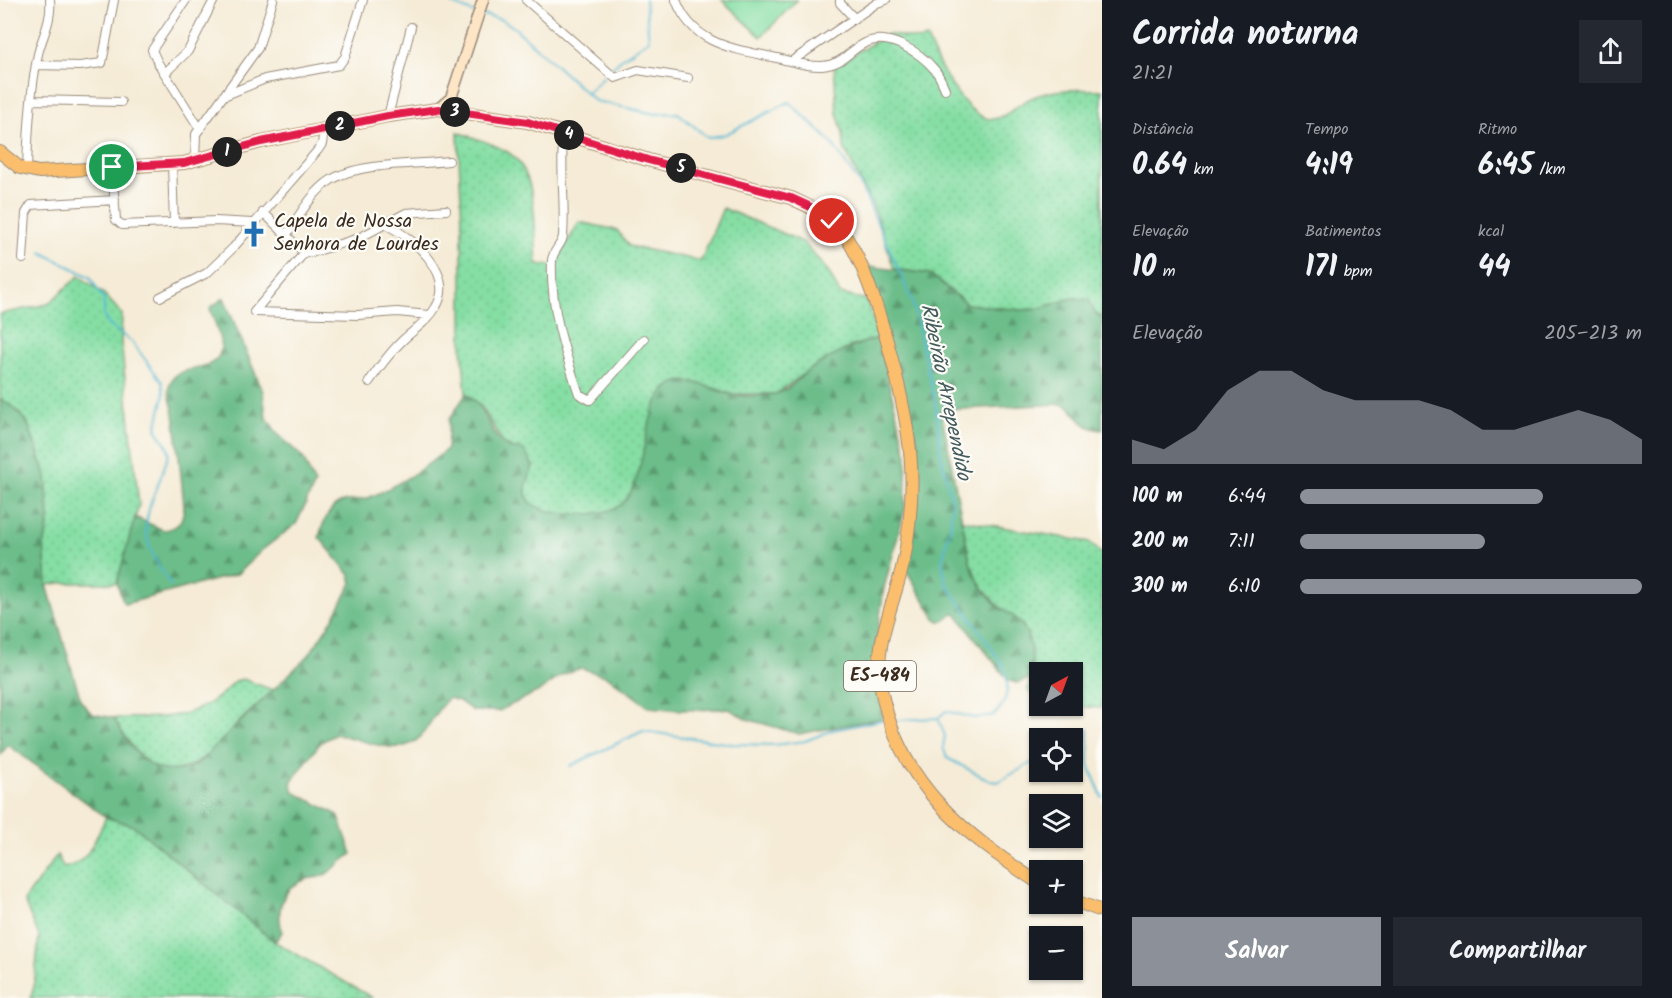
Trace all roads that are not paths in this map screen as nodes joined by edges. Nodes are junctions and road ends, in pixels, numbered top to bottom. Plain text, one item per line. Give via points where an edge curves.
1 (50, 0) edge
2 (114, 0) edge
3 (186, 0) edge
4 (214, 0) edge
5 (273, 0) edge
6 (363, 0) edge
7 (526, 0) edge
8 (676, 0) edge
9 (840, 0) edge
10 (886, 0) edge
11 (480, 9) edge
12 (854, 18) junction
13 (411, 27) dead end
14 (792, 61) junction
15 (37, 65) junction
16 (165, 73) junction
17 (688, 78) dead end
18 (945, 89) dead end
19 (226, 95) junction
20 (32, 100) junction
21 (121, 102) dead end
22 (438, 109) junction
23 (388, 116) junction
24 (200, 129) junction
25 (324, 129) junction
26 (564, 134) junction
27 (0, 152) edge
28 (195, 160) junction
29 (450, 161) dead end
30 (172, 163) junction
31 (112, 167) junction
32 (27, 170) junction
33 (115, 200) junction
34 (446, 210) dead end
35 (263, 212) junction
36 (174, 222) junction
37 (252, 223) junction
38 (384, 224) junction
39 (286, 234) junction
40 (305, 252) junction
41 (22, 259) dead end
42 (160, 297) dead end
43 (429, 315) junction
44 (644, 339) dead end
45 (369, 382) dead end
46 (1029, 877) edge
47 (1083, 904) edge
48 (1102, 911) edge

1 - 15 street via 49,26
2 - 15 street via 102,63
3 - 16 street via 153,47
4 - 16 street via 188,51
5 - 19 street via 260,44
6 - 19 street via 341,63 257,81
7 - 17 street via 615,78 638,70
8 - 14 street via 697,32 718,45
9 - 12 street
10 - 12 street
11 - 22 main road via 451,98
12 - 14 street
13 - 23 street
14 - 18 street via 822,66 844,60 866,42 888,40 915,53 934,69
15 - 20 street
16 - 24 street
19 - 24 street
20 - 21 street
20 - 32 street
22 - 23 main road
22 - 26 main road, ES-484 via 528,122
23 - 25 main road
24 - 28 street via 194,139
25 - 28 main road
25 - 35 street via 322,144
26 - 44 street via 563,237 552,256 553,291 559,337 579,394 590,400
26 - 46 main road, ES-484 via 791,198 813,208 844,234 858,259 886,343 909,436 912,501 906,552 879,657 881,693 894,735 916,779 956,821
27 - 32 main road
28 - 30 main road
29 - 39 street via 388,165 335,178 313,198
30 - 31 main road
30 - 36 street
31 - 32 main road
31 - 33 street
33 - 36 street via 116,220 122,225
33 - 41 street via 31,205 26,213
34 - 38 street via 406,213
35 - 37 street
35 - 39 street
36 - 37 street
37 - 42 street via 207,273
38 - 40 street via 359,238 322,251
38 - 43 street via 422,248 432,263 441,294
39 - 40 street
40 - 43 street via 254,312
43 - 45 street via 386,357
47 - 48 main road

